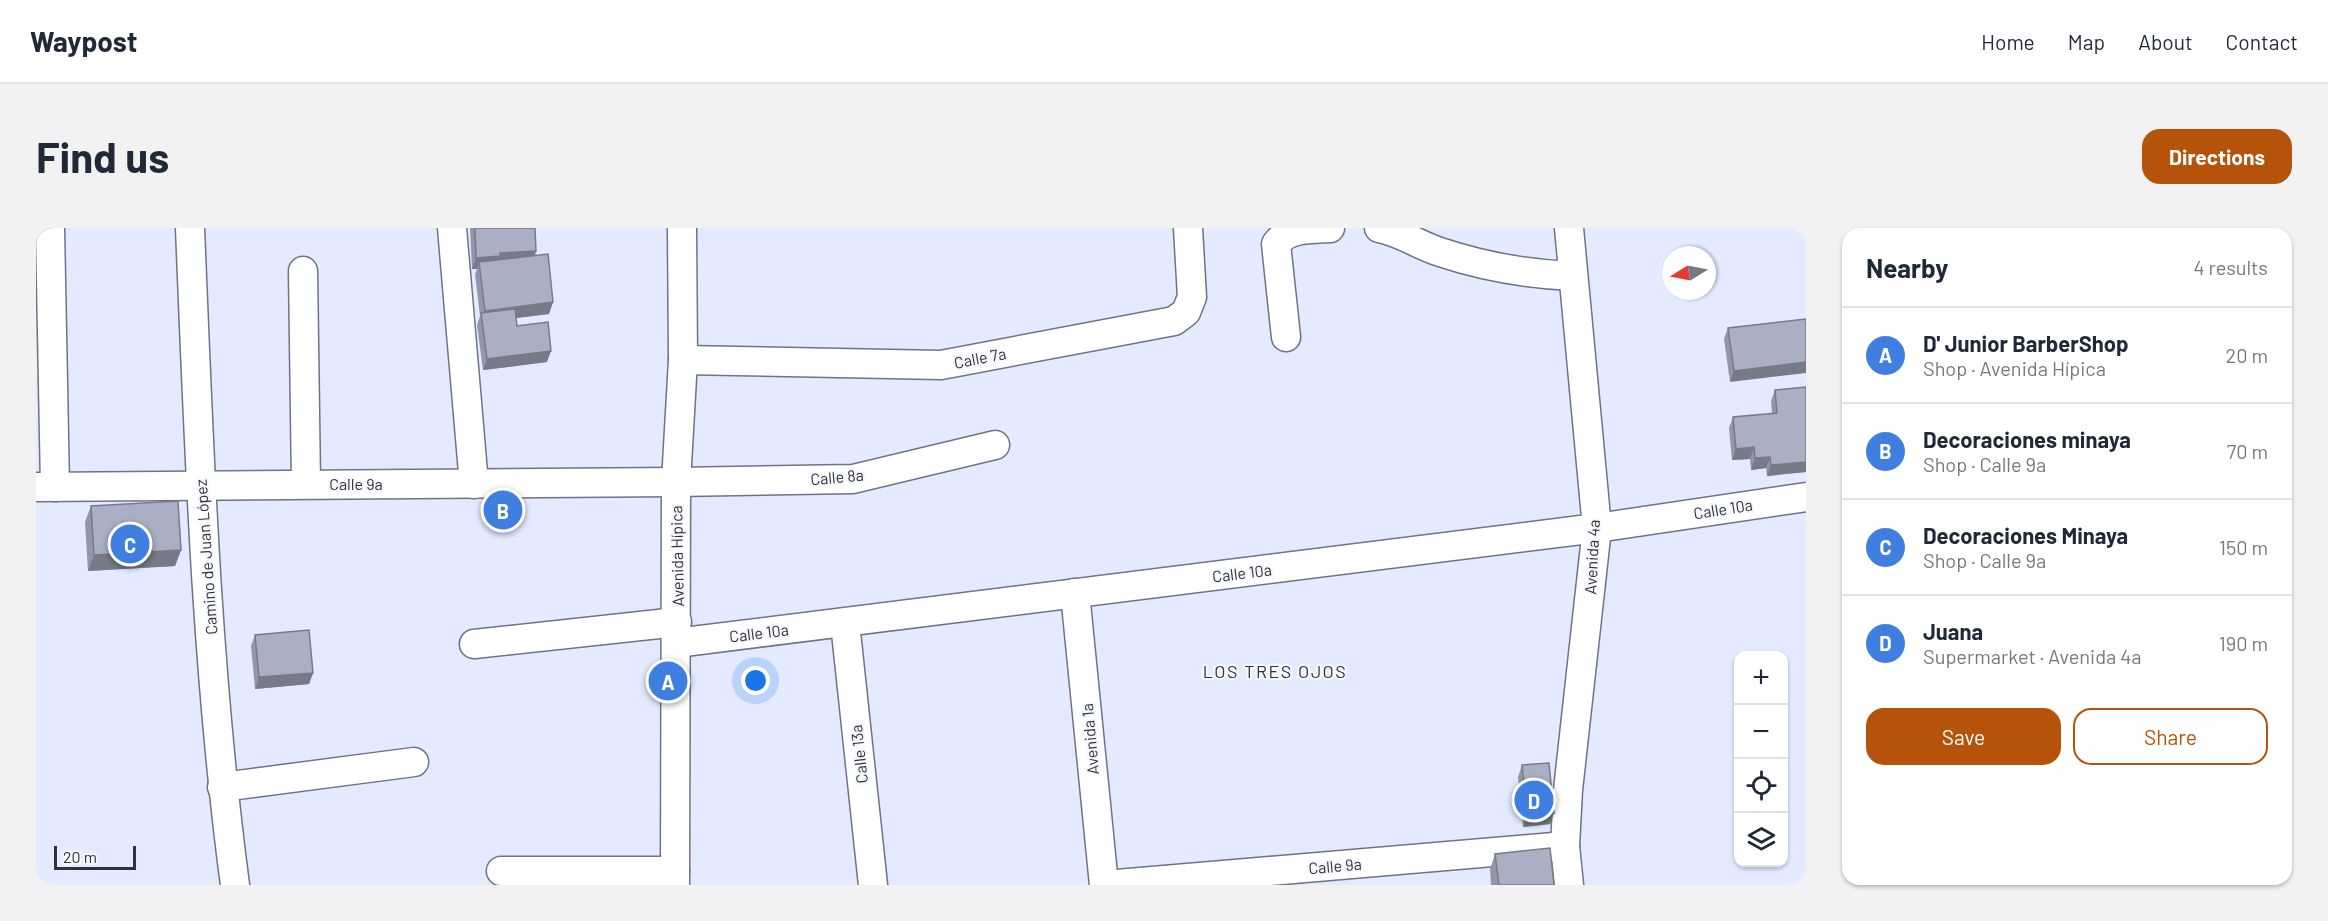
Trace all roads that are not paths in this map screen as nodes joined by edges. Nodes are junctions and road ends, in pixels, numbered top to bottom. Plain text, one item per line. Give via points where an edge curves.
1 (50, 228) edge
2 (190, 228) edge
3 (452, 228) edge
4 (682, 228) edge
5 (1188, 228) edge
6 (1330, 228) edge
7 (1379, 228) edge
8 (1569, 228) edge
9 (303, 271) dead end
10 (1572, 276) junction
11 (1286, 337) dead end
12 (683, 360) junction
13 (995, 445) dead end
14 (474, 483) junction
15 (676, 483) junction
16 (306, 484) junction
17 (200, 485) junction
18 (45, 487) edge
19 (1806, 496) edge
20 (1597, 528) junction
21 (1075, 593) junction
22 (845, 623) junction
23 (677, 632) junction
24 (474, 644) dead end
25 (414, 762) dead end
26 (222, 787) junction
27 (1565, 846) junction
28 (501, 871) dead end
29 (675, 878) edge
30 (235, 885) edge
31 (873, 885) edge
32 (1104, 885) edge
33 (1569, 885) edge

1 - 18 street
2 - 17 street, Camino de Juan López
3 - 14 street
4 - 12 street, Avenida Hípica
5 - 12 street, Calle 7a via 1192,297 1186,312 1174,321 941,365
6 - 11 street via 1288,231 1276,244
7 - 10 street via 1466,260 1528,274
8 - 10 street, Avenida 4a
9 - 16 street
10 - 20 street, Avenida 4a
12 - 15 street, Avenida Hípica
13 - 15 street, Calle 8a via 853,479
14 - 15 street, Calle 9a
14 - 16 street, Calle 9a
15 - 23 street, Avenida Hípica
16 - 17 street, Calle 9a
17 - 18 street, Calle 9a
17 - 26 street, Camino de Juan López
19 - 20 street, Calle 10a
20 - 21 street, Calle 10a
20 - 27 street, Avenida 4a
21 - 22 street, Calle 10a
21 - 32 street, Avenida 1a
22 - 23 street, Calle 10a
22 - 31 street, Calle 13a
23 - 24 street, Calle 10a
23 - 29 street, Avenida Hípica
25 - 26 street
26 - 30 street, Camino de Juan López
27 - 32 street, Calle 9a
27 - 33 street, Avenida 4a
28 - 29 street

